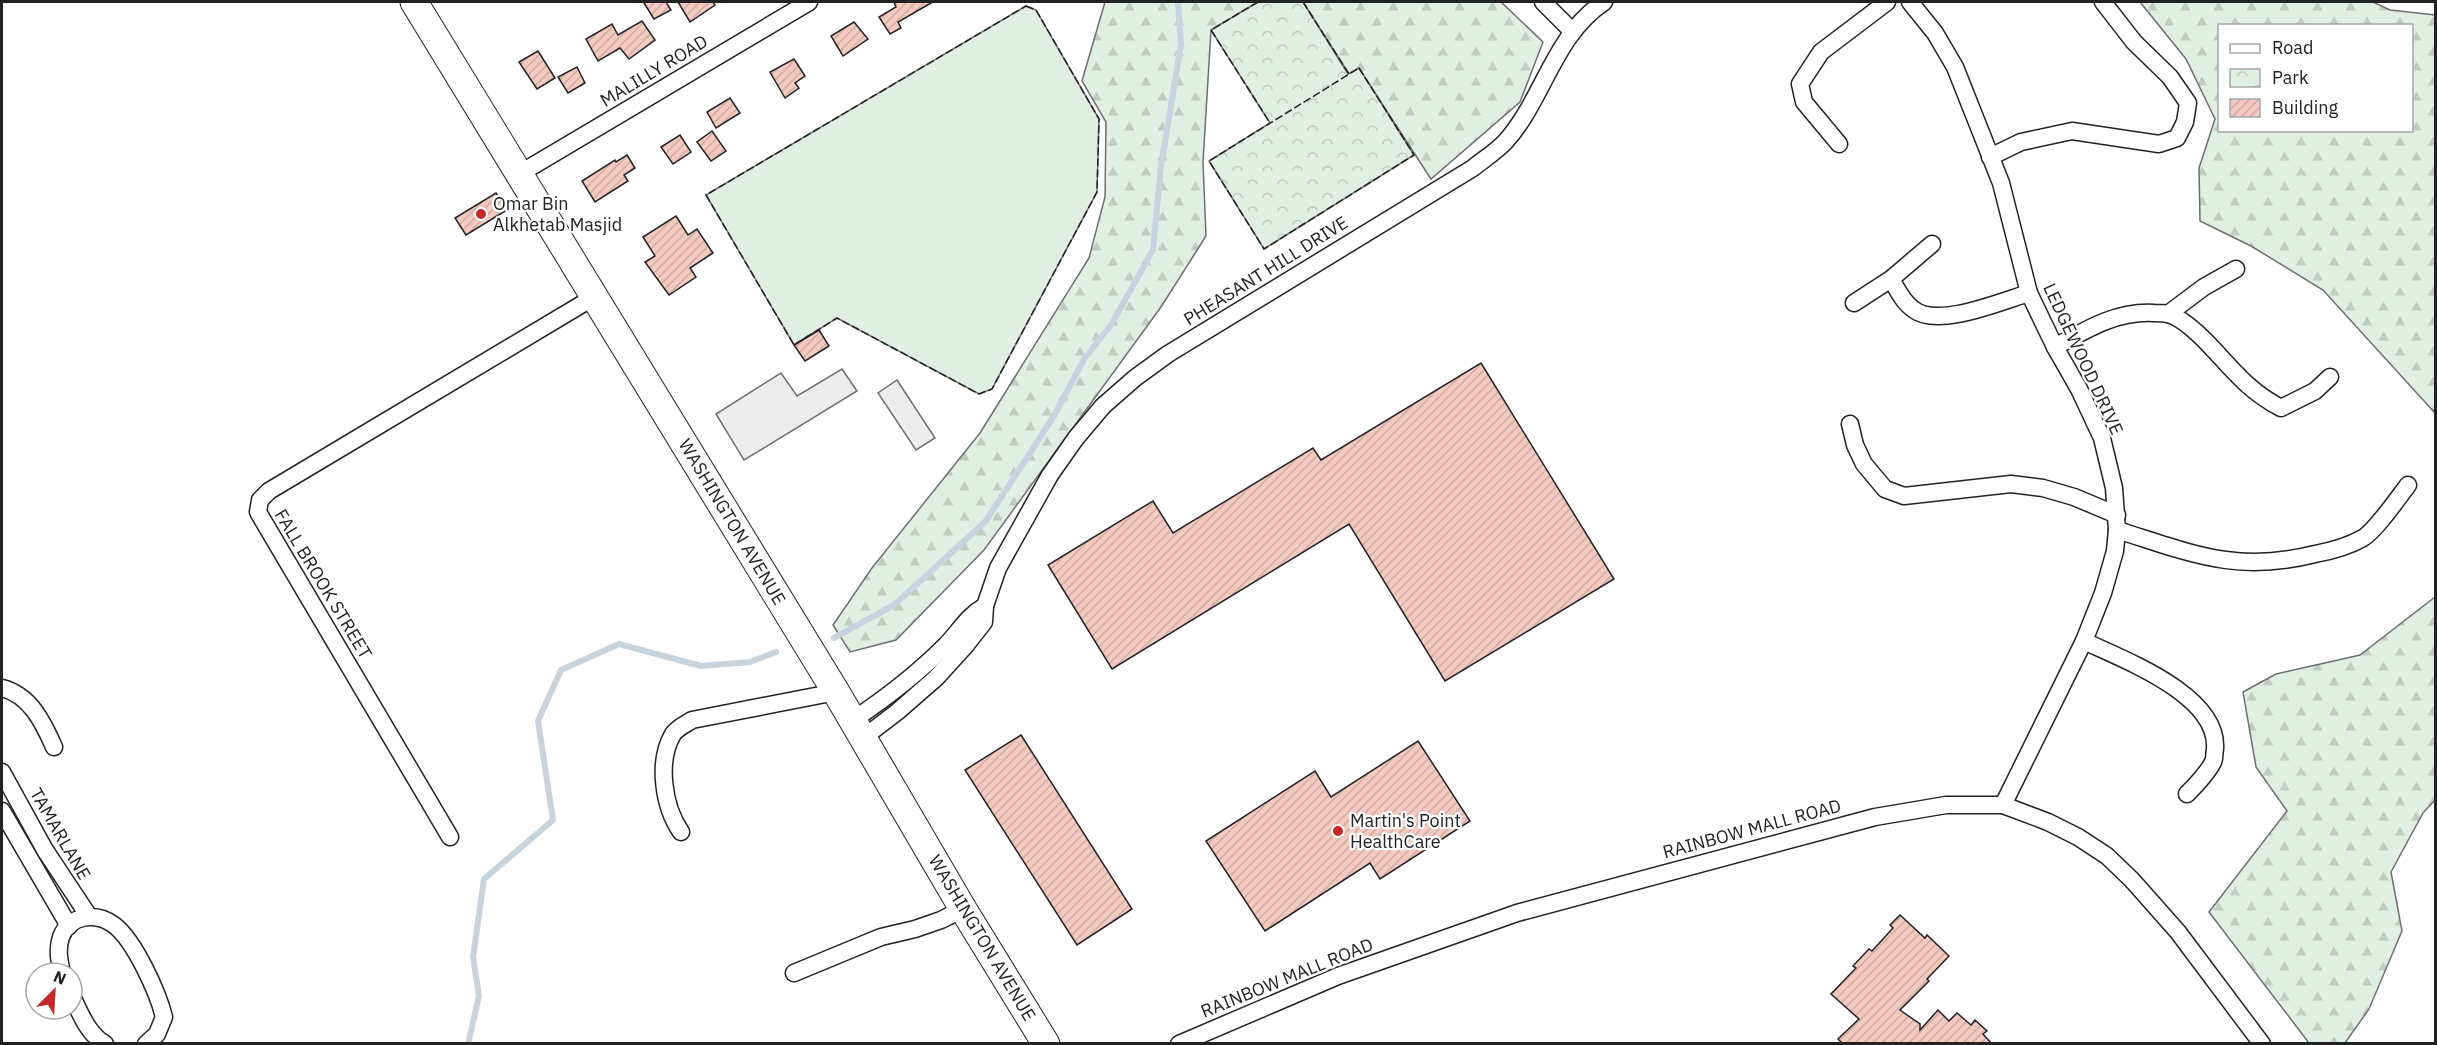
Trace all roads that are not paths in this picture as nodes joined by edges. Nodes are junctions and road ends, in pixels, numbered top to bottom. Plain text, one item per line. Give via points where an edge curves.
1 (414, 2) edge
2 (809, 2) edge
3 (1543, 2) edge
4 (1604, 2) edge
5 (1887, 2) edge
6 (1910, 2) edge
7 (2103, 2) edge
8 (1572, 32) junction
9 (1839, 144) dead end
10 (1990, 157) junction
11 (519, 174) junction
12 (1932, 244) dead end
13 (2236, 269) dead end
14 (1891, 279) junction
15 (2029, 293) junction
16 (594, 297) junction
17 (1854, 303) dead end
18 (2168, 314) junction
19 (2055, 347) junction
20 (2330, 377) dead end
21 (1850, 424) dead end
22 (2408, 485) dead end
23 (2117, 522) junction
24 (2084, 641) junction
25 (2, 688) edge
26 (836, 692) junction
27 (858, 729) junction
28 (54, 747) dead end
29 (2, 772) edge
30 (2187, 794) dead end
31 (2003, 805) junction
32 (2, 811) edge
33 (681, 832) dead end
34 (450, 837) dead end
35 (963, 909) junction
36 (88, 915) junction
37 (69, 926) junction
38 (60, 961) edge
39 (794, 973) dead end
40 (84, 1021) edge
41 (105, 1044) edge
42 (146, 1044) edge
43 (1046, 1044) edge
44 (1179, 1044) edge
45 (2262, 1044) edge

1 - 11 main road, WASHINGTON AVENUE
2 - 11 street, MALILLY ROAD
3 - 8 street
4 - 8 street, PHEASANT HILL DRIVE
5 - 9 street via 1821,52 1800,84 1804,102
6 - 10 street, LEDGEWOOD DRIVE via 1955,67
7 - 10 street via 2134,42 2170,77 2188,104 2177,138 2159,144 2072,132 2020,142
8 - 27 street, PHEASANT HILL DRIVE via 1506,141 1473,168 1168,354 1103,406 1050,475 998,568 985,606 984,622 952,662 897,712
10 - 15 street, LEDGEWOOD DRIVE via 2001,183
11 - 16 main road, WASHINGTON AVENUE
12 - 14 street
13 - 18 street
14 - 15 street via 1914,311 1932,316 1949,316
14 - 17 street
15 - 19 street, LEDGEWOOD DRIVE
16 - 26 main road, WASHINGTON AVENUE
16 - 34 street, FALL BROOK STREET via 269,491 260,500 258,512
18 - 19 street via 2122,315
18 - 20 street via 2201,336 2259,397 2281,408 2315,391
19 - 23 street, LEDGEWOOD DRIVE via 2102,438 2114,488
21 - 23 street via 1864,464 1886,489 1904,496 2011,484 2043,488 2088,503
22 - 23 street via 2364,537 2293,560 2258,564 2222,561
23 - 24 street, LEDGEWOOD DRIVE via 2110,573
24 - 30 street via 2157,677 2200,708 2209,720 2216,739 2214,760
24 - 31 street, LEDGEWOOD DRIVE
25 - 28 street via 20,695 30,705 44,723
26 - 27 main road, WASHINGTON AVENUE
26 - 33 street via 692,720 674,731 664,753 665,786 673,820
27 - 35 main road, WASHINGTON AVENUE
29 - 36 street, TAMARLANE via 45,850
31 - 44 street, RAINBOW MALL ROAD via 1910,809 1570,897 1358,968
31 - 45 street, RAINBOW MALL ROAD via 2078,837 2115,864 2178,933
32 - 37 street
35 - 39 street
35 - 43 main road, WASHINGTON AVENUE
36 - 37 street
36 - 42 street via 116,926 159,998 164,1017 157,1034
37 - 38 street via 62,936
40 - 41 street

